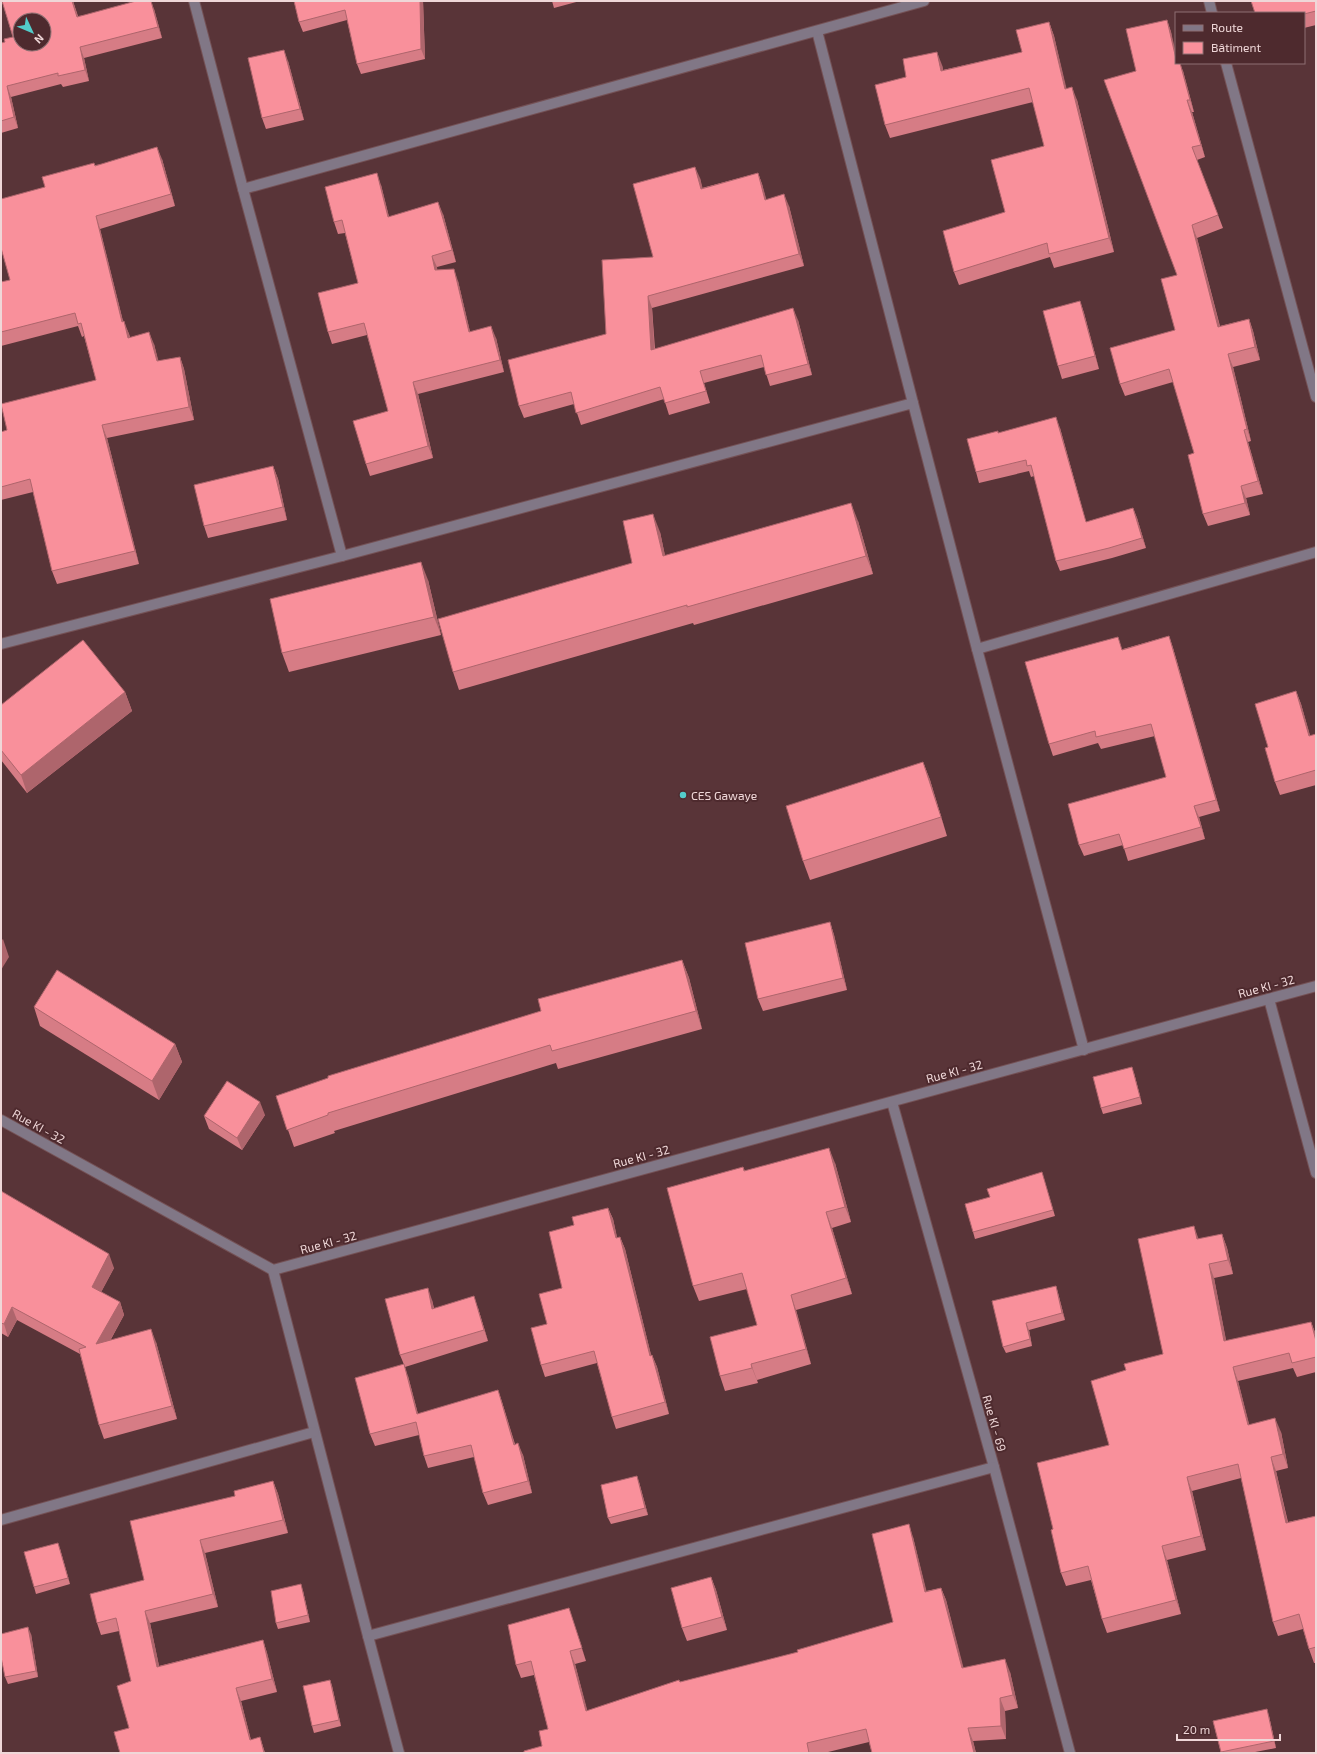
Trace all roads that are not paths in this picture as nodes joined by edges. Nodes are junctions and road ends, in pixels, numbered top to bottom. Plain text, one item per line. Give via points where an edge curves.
1 (194, 1) edge
2 (924, 1) edge
3 (1209, 1) edge
4 (1212, 12) edge
5 (817, 31) junction
6 (1226, 64) edge
7 (243, 189) junction
8 (1316, 397) edge
9 (913, 403) junction
10 (1316, 552) edge
11 (342, 556) junction
12 (1, 644) edge
13 (977, 649) junction
14 (1316, 986) edge
15 (1270, 999) junction
16 (1084, 1050) junction
17 (892, 1102) junction
18 (1, 1120) edge
19 (1316, 1172) edge
20 (273, 1270) junction
21 (314, 1432) junction
22 (994, 1467) junction
23 (1, 1520) edge
24 (368, 1636) junction
25 (399, 1753) edge
26 (1070, 1753) edge

1 - 7 street
2 - 5 street
3 - 4 street
5 - 7 street
5 - 9 street
6 - 8 street
7 - 11 street
9 - 11 street
9 - 13 street
10 - 13 street
11 - 12 street
13 - 16 street
14 - 15 street, Rue KI - 32
15 - 16 street, Rue KI - 32
15 - 19 street
16 - 17 street, Rue KI - 32
17 - 20 street, Rue KI - 32
17 - 22 street, Rue KI - 69
18 - 20 street, Rue KI - 32
20 - 21 street
21 - 23 street
21 - 24 street
22 - 24 street
22 - 26 street, Rue KI - 69
24 - 25 street

